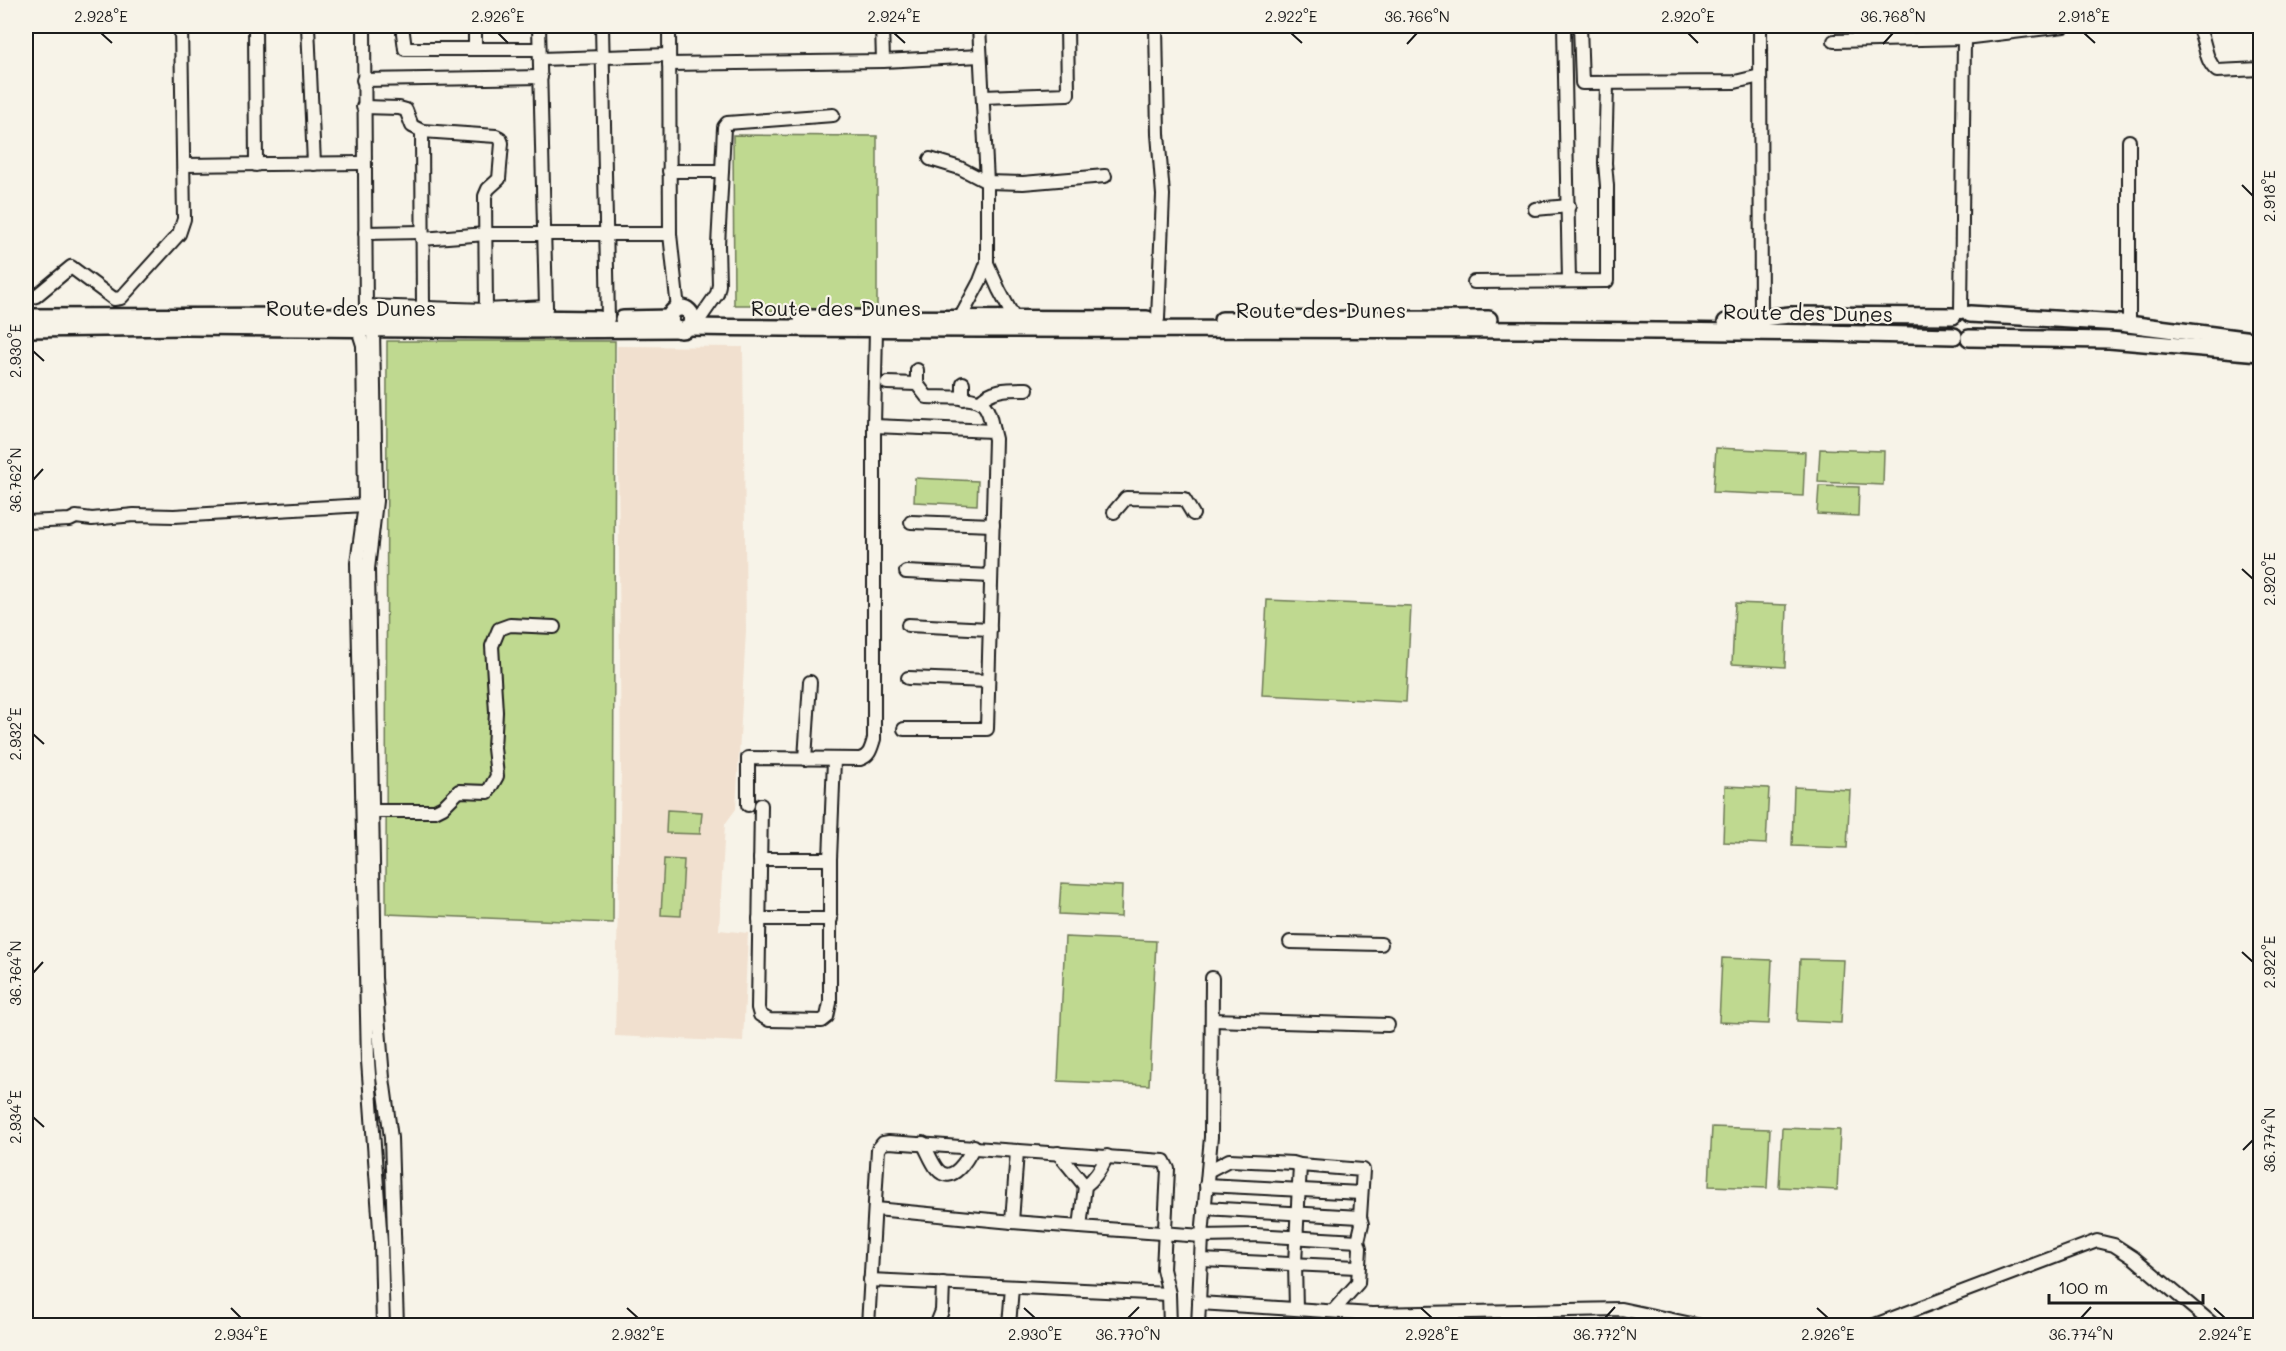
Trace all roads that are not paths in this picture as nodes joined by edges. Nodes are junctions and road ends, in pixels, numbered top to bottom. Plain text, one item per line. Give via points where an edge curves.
1 (181, 26) edge
2 (255, 26) edge
3 (308, 26) edge
4 (364, 26) edge
5 (475, 26) edge
6 (539, 26) edge
7 (602, 26) edge
8 (669, 26) edge
9 (882, 26) edge
10 (979, 26) edge
11 (1067, 26) edge
12 (1156, 26) edge
13 (1564, 26) edge
14 (1580, 26) edge
15 (1760, 26) edge
16 (2064, 26) edge
17 (2198, 26) edge
18 (403, 33) dead end
19 (1964, 38) junction
20 (1834, 41) dead end
21 (475, 49) junction
22 (540, 54) junction
23 (980, 56) junction
24 (601, 58) junction
25 (669, 59) junction
26 (883, 61) junction
27 (2260, 69) edge
28 (1760, 76) junction
29 (541, 77) junction
30 (363, 80) junction
31 (1607, 84) junction
32 (983, 97) junction
33 (363, 107) junction
34 (832, 115) dead end
35 (422, 130) junction
36 (2129, 141) dead end
37 (930, 159) dead end
38 (364, 163) junction
39 (314, 164) junction
40 (184, 165) junction
41 (256, 165) junction
42 (669, 171) junction
43 (722, 171) junction
44 (1105, 176) dead end
45 (987, 182) junction
46 (1569, 206) junction
47 (1536, 209) dead end
48 (365, 233) junction
49 (486, 234) junction
50 (605, 234) junction
51 (670, 234) junction
52 (422, 235) junction
53 (544, 235) junction
54 (987, 263) junction
55 (1569, 281) junction
56 (1474, 282) dead end
57 (26, 299) edge
58 (423, 308) junction
59 (486, 310) junction
60 (545, 313) junction
61 (1961, 314) junction
62 (26, 317) edge
63 (1014, 318) junction
64 (608, 319) junction
65 (684, 319) junction
66 (1158, 319) junction
67 (366, 320) junction
68 (957, 323) junction
69 (2129, 324) junction
70 (1761, 325) junction
71 (26, 329) edge
72 (876, 329) junction
73 (1961, 337) junction
74 (2260, 341) edge
75 (2260, 353) edge
76 (917, 370) dead end
77 (887, 383) dead end
78 (963, 383) dead end
79 (917, 384) junction
80 (1027, 389) dead end
81 (963, 399) junction
82 (979, 402) junction
83 (874, 426) junction
84 (993, 431) junction
85 (366, 505) junction
86 (1114, 512) dead end
87 (1193, 514) dead end
88 (26, 522) edge
89 (911, 522) dead end
90 (993, 525) junction
91 (906, 572) dead end
92 (991, 576) junction
93 (908, 625) dead end
94 (554, 627) dead end
95 (990, 629) junction
96 (908, 678) dead end
97 (988, 681) junction
98 (810, 682) dead end
99 (904, 729) dead end
100 (805, 759) junction
101 (834, 760) junction
102 (373, 811) junction
103 (760, 859) junction
104 (830, 859) junction
105 (759, 919) junction
106 (831, 919) junction
107 (1290, 942) dead end
108 (1382, 944) dead end
109 (1212, 978) dead end
110 (1212, 1020) junction
111 (1388, 1025) dead end
112 (923, 1143) junction
113 (974, 1146) junction
114 (1017, 1151) junction
115 (1058, 1153) junction
116 (1107, 1156) junction
117 (1300, 1165) junction
118 (1208, 1171) junction
119 (1206, 1185) junction
120 (1085, 1186) junction
121 (1299, 1190) junction
122 (1361, 1193) junction
123 (1204, 1208) junction
124 (876, 1209) junction
125 (1298, 1213) junction
126 (1360, 1217) junction
127 (1012, 1222) junction
128 (1080, 1227) junction
129 (1164, 1232) junction
130 (1202, 1236) junction
131 (1296, 1238) junction
132 (1358, 1241) junction
133 (1201, 1260) junction
134 (1295, 1263) junction
135 (1357, 1267) junction
136 (870, 1280) junction
137 (943, 1282) junction
138 (1012, 1287) junction
139 (1169, 1294) junction
140 (1199, 1302) junction
141 (1296, 1309) junction
142 (1333, 1311) junction
143 (383, 1326) edge
144 (397, 1326) edge
145 (868, 1326) edge
146 (936, 1326) edge
147 (1010, 1326) edge
148 (1170, 1326) edge
149 (1198, 1326) edge
150 (1701, 1326) edge
151 (1872, 1326) edge
152 (2215, 1326) edge

1 - 40 street
2 - 41 street
3 - 39 street
4 - 30 street
5 - 21 street
6 - 22 street
7 - 24 street
8 - 25 street
9 - 26 street
10 - 23 street
11 - 32 street via 1068,94
12 - 66 street via 1163,195
13 - 46 street
14 - 31 street via 1582,83
15 - 28 street
16 - 19 street
17 - 27 street via 2205,39 2206,57 2217,71
18 - 21 street via 405,49
19 - 20 street
19 - 61 street
21 - 22 street
22 - 24 street
22 - 29 street
23 - 26 street
23 - 32 street
24 - 25 street
24 - 50 street
25 - 26 street
25 - 42 street
28 - 31 street via 1735,82
28 - 70 street
29 - 30 street
29 - 53 street
30 - 33 street
31 - 55 street via 1607,281
32 - 45 street
33 - 35 street via 406,110 412,126
33 - 38 street
34 - 43 street via 727,123
35 - 49 street via 500,138 499,179 485,196
35 - 52 street
36 - 69 street
37 - 45 street
38 - 39 street
38 - 48 street
39 - 41 street
40 - 41 street
40 - 57 street via 184,219 179,234 126,294 114,299 71,267 36,296
42 - 43 street
42 - 51 street
43 - 65 street via 717,294
44 - 45 street
45 - 54 street
46 - 47 street
46 - 55 street
48 - 52 street
48 - 67 street
49 - 52 street
49 - 53 street
49 - 59 street
50 - 51 street
50 - 53 street
50 - 64 street
51 - 65 street
52 - 58 street
53 - 60 street
54 - 63 street
54 - 68 street
55 - 56 street
58 - 59 street
58 - 67 street
59 - 60 street
60 - 64 main road, Route des Dunes
60 - 67 main road, Route des Dunes
61 - 69 main road, Route des Dunes
61 - 70 main road, Route des Dunes via 1790,315
61 - 73 main road via 1949,324
61 - 73 main road via 1974,319 1976,326 1974,333
62 - 67 main road, Route des Dunes
63 - 66 main road, Route des Dunes
63 - 68 main road, Route des Dunes
64 - 65 main road, Route des Dunes
65 - 67 main road, Route des Dunes
65 - 68 main road, Route des Dunes
65 - 72 main road, Route des Dunes
66 - 70 main road, Route des Dunes via 1380,318
67 - 71 main road, Route des Dunes
67 - 85 street
67 - 102 street via 376,501 368,569
68 - 70 main road, Route des Dunes
68 - 72 main road, Route des Dunes
69 - 74 main road, Route des Dunes
70 - 73 main road, Route des Dunes
72 - 83 street
73 - 75 main road, Route des Dunes via 2109,340
76 - 79 street
77 - 79 street
78 - 81 street
79 - 81 street via 927,397
80 - 82 street via 996,391
81 - 82 street
82 - 84 street via 991,418
83 - 84 street
83 - 101 street via 874,739 866,757
84 - 90 street
85 - 88 street
85 - 143 street via 357,563 368,1062
86 - 87 street via 1126,498 1185,500
89 - 90 street
90 - 92 street
91 - 92 street
92 - 95 street
93 - 95 street
94 - 102 street via 510,626 499,629 495,638 492,646 497,776 488,792 459,791 435,811
95 - 97 street
96 - 97 street
97 - 99 street via 987,729
98 - 100 street
100 - 101 street
100 - 103 street via 748,758
101 - 104 street
102 - 144 street via 375,978 391,1138
103 - 104 street
103 - 105 street
104 - 106 street
105 - 106 street
105 - 106 street via 760,1015 769,1020 810,1023 822,1021 830,1010
107 - 108 street
109 - 110 street
110 - 111 street
110 - 118 street
112 - 113 street
112 - 113 street via 943,1174 962,1166
112 - 124 street via 886,1142 879,1147
113 - 114 street
114 - 115 street
114 - 127 street
115 - 116 street
115 - 120 street
116 - 120 street
116 - 129 street via 1164,1161 1168,1169
117 - 118 street via 1229,1160
117 - 121 street
117 - 122 street via 1363,1170
118 - 119 street
119 - 121 street
119 - 123 street
120 - 128 street
121 - 122 street
121 - 125 street
122 - 126 street
123 - 125 street
123 - 130 street
124 - 127 street
124 - 136 street
125 - 126 street
125 - 131 street
126 - 132 street
127 - 128 street
128 - 129 street
129 - 130 street
129 - 139 street via 1163,1269
130 - 131 street
130 - 133 street
131 - 132 street
131 - 134 street
132 - 135 street
133 - 134 street
133 - 140 street
134 - 135 street
134 - 141 street
135 - 142 street via 1356,1287
136 - 137 street
136 - 145 street
137 - 138 street
137 - 146 street via 942,1311
138 - 139 street
138 - 147 street
139 - 148 street
140 - 141 street
140 - 149 street
141 - 142 street
142 - 150 street via 1372,1314 1621,1309
151 - 152 street via 2097,1241 2114,1245 2134,1258

